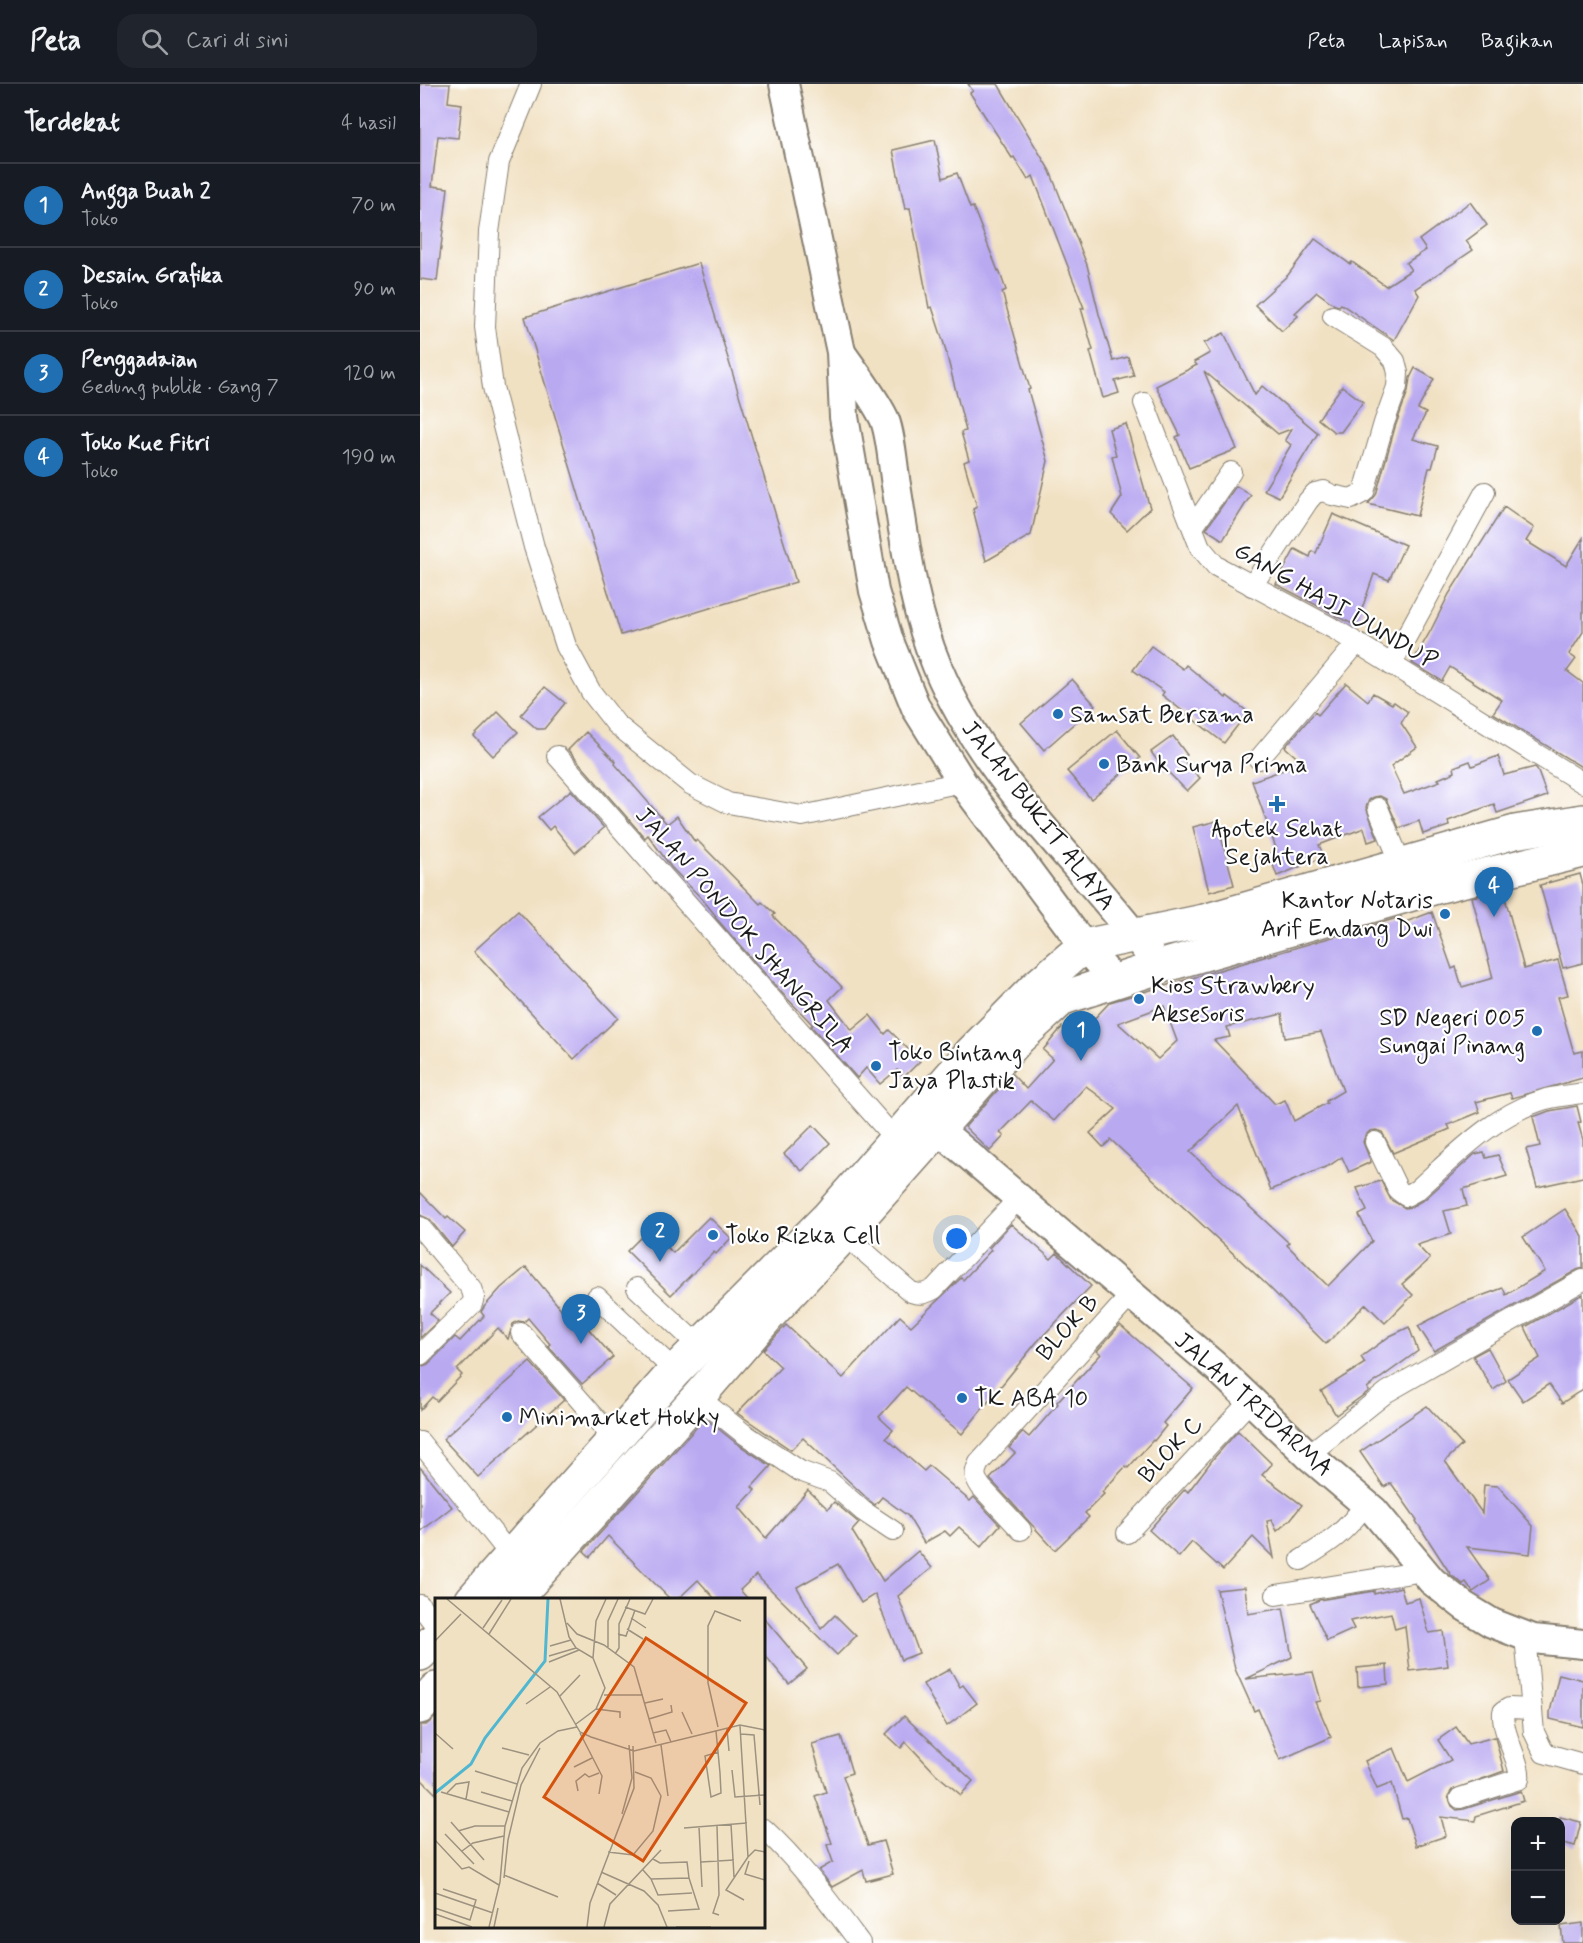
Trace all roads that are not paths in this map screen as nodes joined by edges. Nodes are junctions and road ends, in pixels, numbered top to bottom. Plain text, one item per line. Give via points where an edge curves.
1 (531, 84) edge
2 (784, 84) edge
3 (1333, 316) dead end
4 (841, 352) junction
5 (1144, 403) dead end
6 (1231, 472) dead end
7 (1485, 492) dead end
8 (1193, 527) junction
9 (912, 582) junction
10 (1252, 585) junction
11 (874, 591) junction
12 (1357, 644) junction
13 (1391, 665) junction
14 (557, 756) dead end
15 (1259, 759) dead end
16 (962, 782) junction
17 (1583, 783) edge
18 (1378, 808) dead end
19 (1583, 821) edge
20 (1062, 851) junction
21 (1583, 851) edge
22 (1401, 864) junction
23 (1029, 874) junction
24 (1136, 935) junction
25 (1084, 946) junction
26 (1159, 968) junction
27 (1115, 982) junction
28 (1583, 1093) edge
29 (939, 1129) junction
30 (895, 1138) junction
31 (1375, 1142) dead end
32 (1019, 1198) junction
33 (836, 1226) junction
34 (420, 1227) edge
35 (1583, 1280) edge
36 (637, 1288) dead end
37 (1131, 1294) junction
38 (597, 1297) dead end
39 (521, 1333) dead end
40 (700, 1347) junction
41 (420, 1355) edge
42 (675, 1371) junction
43 (698, 1397) junction
44 (1250, 1401) junction
45 (614, 1439) junction
46 (420, 1442) edge
47 (1308, 1455) junction
48 (1366, 1504) junction
49 (1021, 1530) dead end
50 (893, 1531) dead end
51 (1127, 1533) dead end
52 (512, 1557) junction
53 (1301, 1560) dead end
54 (1424, 1571) junction
55 (1276, 1595) dead end
56 (521, 1597) edge
57 (473, 1598) edge
58 (420, 1605) edge
59 (435, 1625) edge
60 (1525, 1636) junction
61 (435, 1639) edge
62 (1583, 1644) edge
63 (420, 1654) edge
64 (435, 1690) edge
65 (420, 1707) edge
66 (1532, 1709) junction
67 (1583, 1764) edge
68 (1460, 1798) dead end
69 (765, 1829) edge
70 (860, 1943) edge

1 - 16 street via 499,162 489,232 485,327 493,387 534,547 566,646 591,692 616,724 690,784 728,803 802,816
2 - 4 street, JALAN BUKIT ALAYA
3 - 10 street via 1383,347 1395,361 1398,387 1364,492 1351,499 1324,491 1315,493
4 - 9 street, JALAN BUKIT ALAYA via 885,420
4 - 11 street, JALAN BUKIT ALAYA via 844,417
5 - 8 street, GANG HAJI DUNDUP
6 - 8 street
7 - 13 street
8 - 10 street, GANG HAJI DUNDUP via 1200,547 1216,566
9 - 11 street
9 - 20 street, JALAN BUKIT ALAYA via 925,634 959,713 988,758
10 - 12 street, GANG HAJI DUNDUP
11 - 16 street, JALAN BUKIT ALAYA via 888,641 916,708
12 - 13 street, GANG HAJI DUNDUP
12 - 15 street
13 - 17 street, GANG HAJI DUNDUP
14 - 30 street, JALAN PONDOK SHANGRILA
16 - 23 street, JALAN BUKIT ALAYA
18 - 22 street
19 - 22 highway via 1515,832
20 - 23 street
20 - 24 street, JALAN BUKIT ALAYA
21 - 26 highway via 1440,886
22 - 24 highway via 1204,921
23 - 25 street, JALAN BUKIT ALAYA
24 - 25 highway
24 - 26 street, JALAN BUKIT ALAYA
25 - 27 street, JALAN BUKIT ALAYA
25 - 30 highway via 1036,987 970,1054
26 - 27 highway
27 - 29 highway via 1063,998 1019,1038
28 - 31 street via 1547,1099 1500,1119 1406,1196 1398,1190
29 - 32 street, JALAN TRIDARMA
29 - 33 highway
30 - 33 highway
32 - 33 street via 926,1293 911,1292
32 - 37 street, JALAN TRIDARMA
33 - 40 highway
33 - 43 highway via 770,1314
34 - 41 street via 471,1288 474,1297 472,1304
35 - 47 street via 1387,1392
36 - 40 street
37 - 44 street, JALAN TRIDARMA
37 - 49 street, BLOK B via 975,1471 981,1487
38 - 42 street
39 - 45 street
40 - 42 highway
42 - 45 highway
43 - 50 street via 800,1471 830,1482
43 - 56 highway
44 - 47 street, JALAN TRIDARMA
44 - 51 street, BLOK C
45 - 52 highway
46 - 52 street
47 - 48 street, JALAN TRIDARMA
48 - 53 street via 1331,1542
48 - 54 street, JALAN TRIDARMA
52 - 57 highway
54 - 55 street
54 - 60 street, JALAN TRIDARMA via 1464,1606
58 - 59 street
60 - 62 street, JALAN TRIDARMA
60 - 66 street
61 - 63 highway
64 - 65 highway
66 - 67 street via 1534,1732 1544,1753
66 - 68 street via 1509,1708 1503,1712 1519,1779
69 - 70 street

